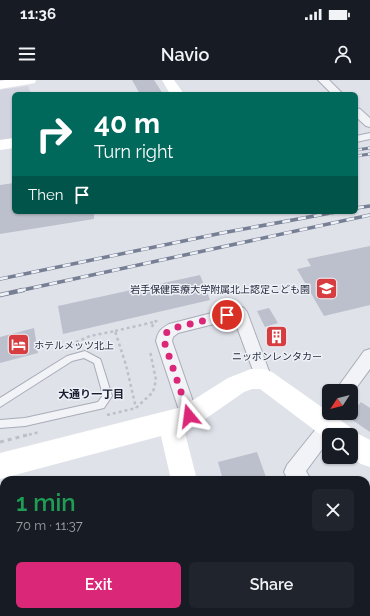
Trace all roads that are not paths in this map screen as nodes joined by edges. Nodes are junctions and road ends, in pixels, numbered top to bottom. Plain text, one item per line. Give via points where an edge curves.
1 (30, 80) edge
2 (168, 80) edge
3 (323, 80) edge
4 (0, 85) edge
5 (176, 92) edge
6 (336, 92) edge
7 (358, 113) edge
8 (370, 124) edge
9 (370, 136) edge
10 (358, 139) edge
11 (12, 143) edge
12 (0, 145) edge
13 (370, 356) edge
14 (264, 379) junction
15 (349, 384) edge
16 (0, 403) edge
17 (180, 419) junction
18 (330, 423) edge
19 (0, 424) edge
20 (358, 447) edge
21 (370, 455) edge
22 (0, 466) edge
23 (184, 476) edge
24 (298, 476) edge

1 - 4 street
2 - 5 street
3 - 6 street
7 - 8 street
9 - 10 street
11 - 12 street
13 - 15 street
14 - 17 street via 251,379 236,385
14 - 17 street via 239,312 174,328 166,333 164,341
14 - 18 street
16 - 19 lane via 70,358 85,354 97,361 108,396 101,405 25,422
17 - 22 street
17 - 23 street
18 - 24 street via 294,472
20 - 21 street

